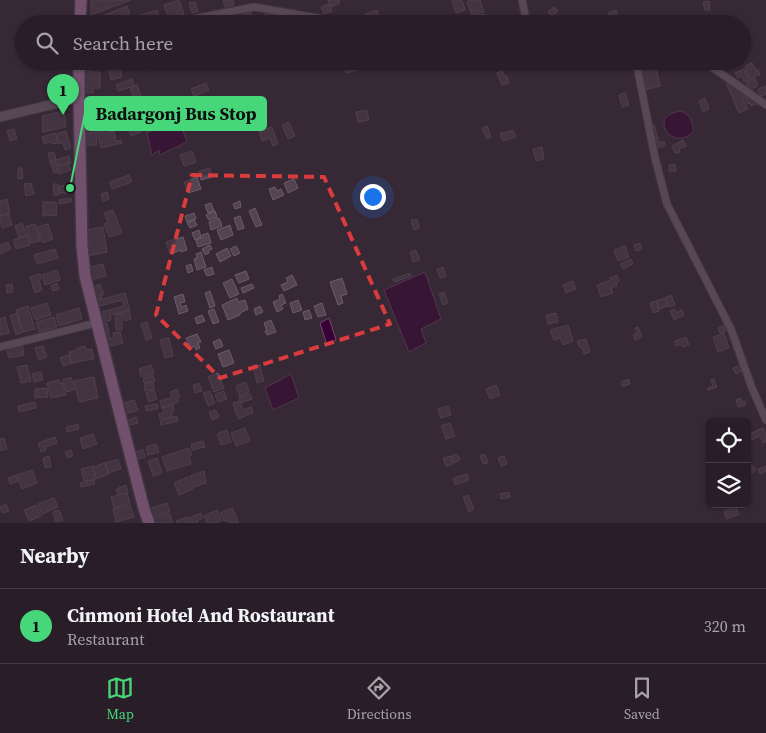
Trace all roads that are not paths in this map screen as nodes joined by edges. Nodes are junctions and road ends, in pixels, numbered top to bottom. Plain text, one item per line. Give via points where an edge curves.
1 (81, 0) edge
2 (522, 0) edge
3 (80, 15) edge
4 (213, 15) edge
5 (300, 15) edge
6 (525, 15) edge
7 (79, 70) edge
8 (638, 70) edge
9 (716, 70) edge
10 (79, 98) junction
11 (766, 105) edge
12 (0, 117) edge
13 (96, 323) junction
14 (0, 347) edge
15 (766, 420) edge
16 (150, 523) edge

1 - 3 main road
2 - 6 street
4 - 5 street via 254,7
7 - 10 main road
8 - 15 street via 667,204 731,329
9 - 11 street
10 - 12 street
10 - 13 main road via 82,246
13 - 14 street
13 - 16 main road

